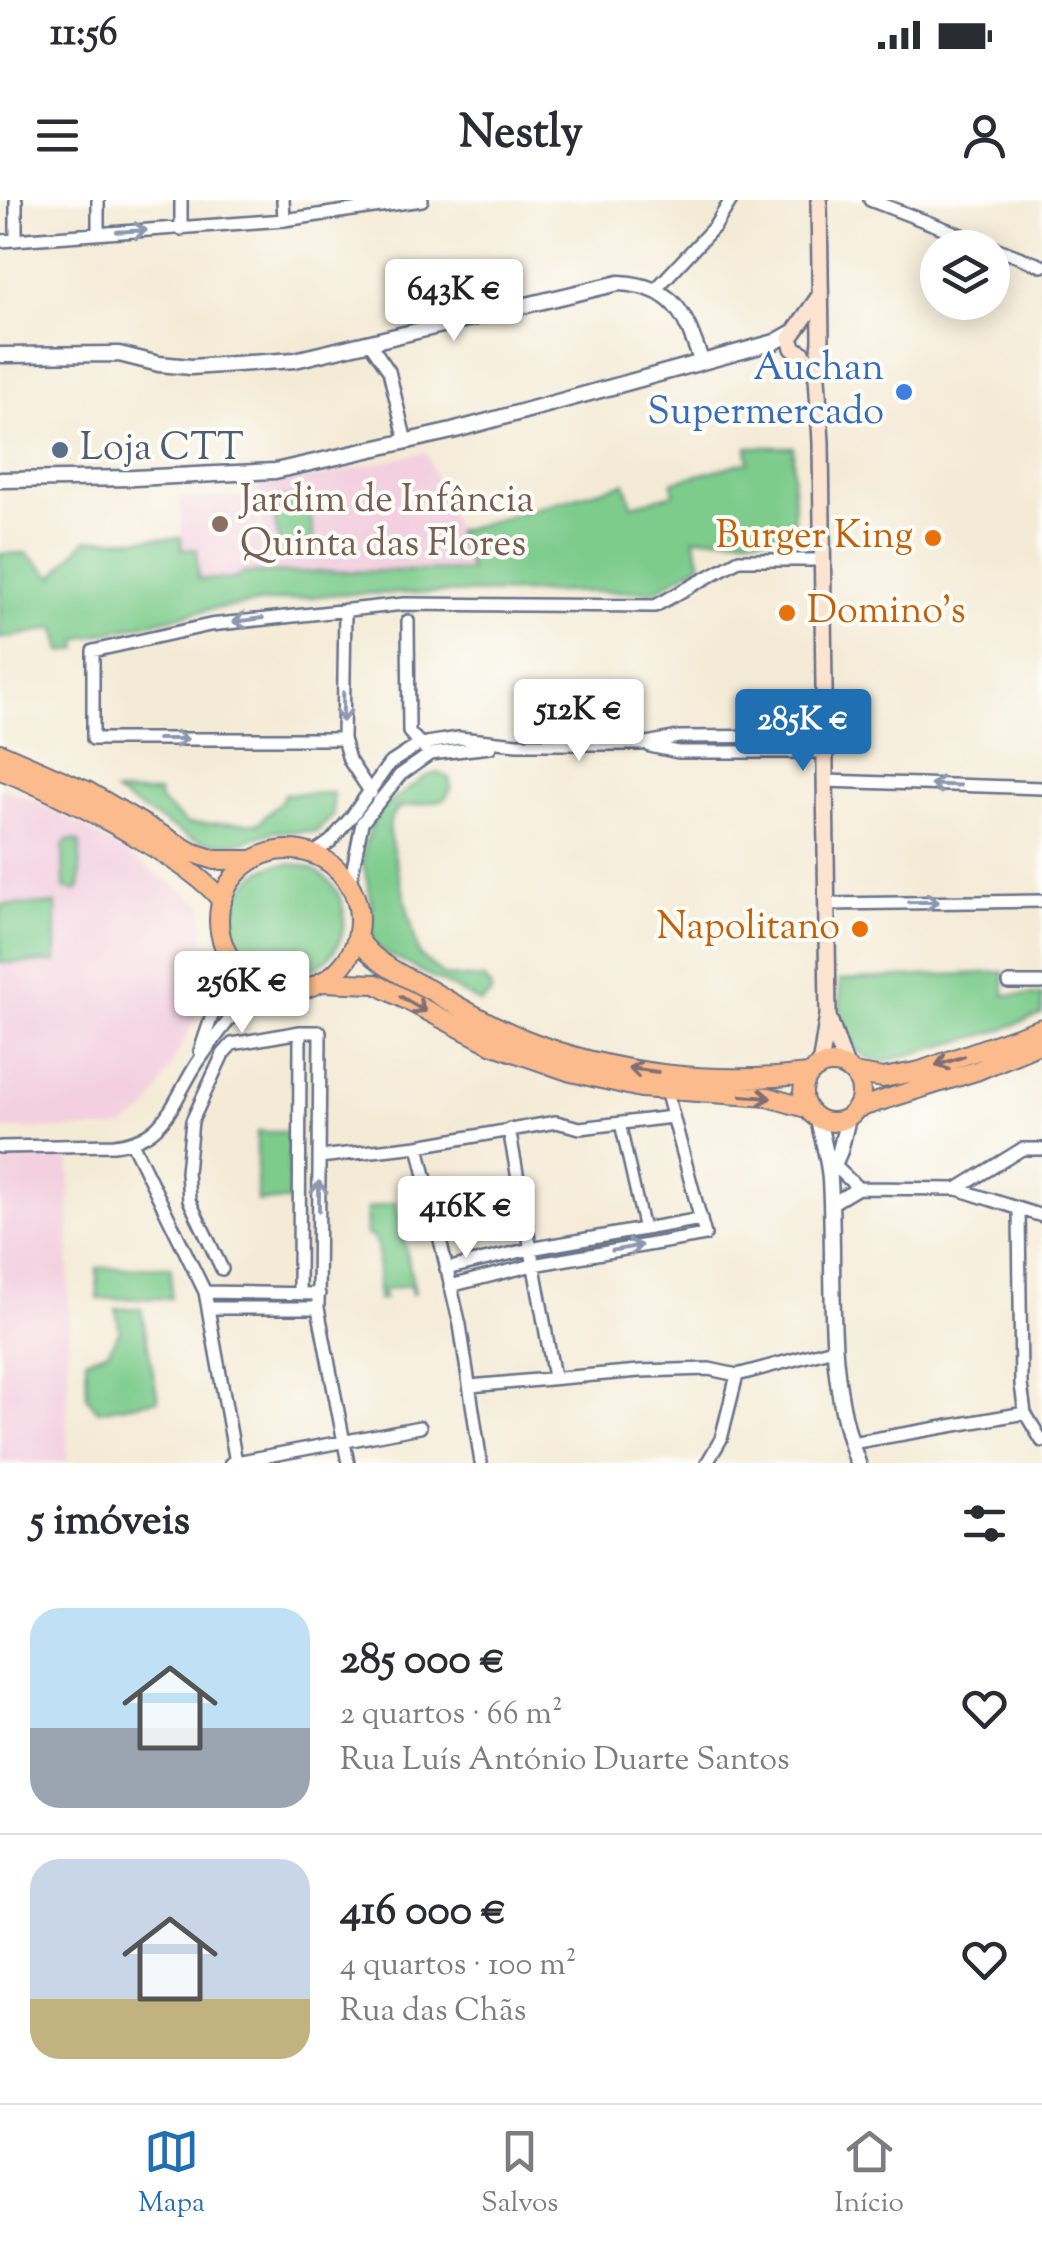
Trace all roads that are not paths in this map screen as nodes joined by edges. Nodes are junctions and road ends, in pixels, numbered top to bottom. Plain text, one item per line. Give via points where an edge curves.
1 (16, 200) edge
2 (98, 200) edge
3 (180, 200) edge
4 (282, 200) edge
5 (730, 200) edge
6 (819, 200) edge
7 (870, 200) edge
8 (413, 201) edge
9 (284, 220) junction
10 (180, 228) junction
11 (98, 234) junction
12 (16, 240) junction
13 (0, 241) edge
14 (1042, 266) edge
15 (656, 289) junction
16 (820, 293) junction
17 (820, 338) junction
18 (798, 340) junction
19 (368, 342) junction
20 (0, 355) edge
21 (702, 360) junction
22 (817, 377) junction
23 (406, 442) junction
24 (0, 480) edge
25 (822, 560) junction
26 (388, 607) junction
27 (427, 607) junction
28 (345, 610) junction
29 (408, 622) junction
30 (343, 739) junction
31 (420, 744) junction
32 (517, 744) junction
33 (825, 744) junction
34 (0, 753) edge
35 (430, 754) junction
36 (0, 770) edge
37 (825, 781) junction
38 (1042, 788) edge
39 (369, 790) junction
40 (376, 804) junction
41 (313, 854) junction
42 (254, 860) junction
43 (350, 884) junction
44 (1042, 900) edge
45 (222, 902) junction
46 (827, 904) junction
47 (357, 937) junction
48 (226, 949) junction
49 (321, 982) junction
50 (1042, 983) edge
51 (262, 984) junction
52 (1009, 984) dead end
53 (828, 1015) junction
54 (1042, 1028) edge
55 (300, 1032) junction
56 (1042, 1043) edge
57 (196, 1064) junction
58 (815, 1070) junction
59 (850, 1070) junction
60 (666, 1090) junction
61 (853, 1113) junction
62 (812, 1114) junction
63 (672, 1117) junction
64 (620, 1123) junction
65 (508, 1128) junction
66 (132, 1143) junction
67 (418, 1146) junction
68 (0, 1147) edge
69 (1042, 1149) edge
70 (319, 1157) junction
71 (832, 1170) junction
72 (858, 1188) junction
73 (956, 1189) junction
74 (830, 1204) junction
75 (1019, 1210) junction
76 (1042, 1216) edge
77 (701, 1219) junction
78 (644, 1230) junction
79 (530, 1249) junction
80 (534, 1265) junction
81 (222, 1269) dead end
82 (446, 1269) junction
83 (450, 1286) junction
84 (205, 1292) junction
85 (299, 1293) junction
86 (318, 1294) junction
87 (208, 1308) junction
88 (318, 1308) junction
89 (834, 1348) junction
90 (737, 1376) junction
91 (554, 1377) junction
92 (470, 1386) junction
93 (1025, 1413) junction
94 (420, 1427) dead end
95 (1042, 1441) edge
96 (344, 1442) junction
97 (850, 1442) junction
98 (233, 1462) edge
99 (348, 1463) edge
100 (481, 1463) edge
101 (707, 1463) edge
102 (858, 1463) edge

1 - 12 street
2 - 11 street
3 - 10 street
4 - 9 street
5 - 15 street via 715,226
6 - 16 main road
7 - 14 street
8 - 9 street
9 - 10 street
11 -> 10 street
11 - 12 street
12 - 13 street
15 - 19 street via 620,283
15 - 21 street via 682,312
16 - 17 main road
16 - 18 main road
17 - 18 main road via 816,351
17 - 18 main road via 812,325
17 - 22 main road
18 - 21 street
18 - 22 main road
19 - 20 street via 295,360 191,367 118,354
19 - 23 street via 389,372
21 - 23 street
22 - 25 main road
23 - 24 street via 254,473
25 - 27 street via 739,560 655,606
25 - 33 main road
26 - 27 street
26 - 28 street
26 - 29 street
27 - 29 street
28 -> 30 street
28 -> 30 street via 210,625 93,651 93,738
29 - 31 street via 409,732
30 - 39 street
31 - 32 street via 459,738
31 - 35 street
31 - 39 street via 389,764
32 - 33 street via 640,744 678,737
32 - 35 street
33 - 37 main road
34 - 42 main road via 87,791 191,852
35 - 40 street
36 - 45 main road via 54,792 146,845 201,878
38 -> 37 street
37 - 46 main road
39 - 40 street
39 - 41 street
40 - 43 street via 358,834
41 - 42 main road via 283,850
41 - 43 main road
42 - 45 main road via 228,885
43 - 47 main road
46 -> 44 street
45 - 48 main road
46 - 53 main road
47 - 49 main road via 344,964
58 -> 47 main road via 769,1079 703,1077 580,1057 469,1013 391,969
48 - 51 main road
48 - 57 street via 222,986
49 - 51 main road via 291,990
49 -> 60 main road via 376,984 522,1057
50 - 52 street
51 - 57 street
53 - 58 main road
53 - 59 main road
54 -> 59 main road via 920,1070 883,1078
55 - 70 street via 320,1032
55 - 81 street via 232,1044 192,1121 188,1200
55 - 85 street
56 - 61 main road
57 - 66 street via 159,1126
58 - 59 main road
58 - 62 main road via 802,1090
59 - 61 main road via 861,1090
60 -> 62 main road via 768,1096
60 - 63 street
61 - 62 main road via 833,1123
61 - 71 street
62 - 71 street
63 - 64 street
63 - 77 street
64 - 65 street
64 - 78 street
65 - 67 street
65 - 79 street
66 - 68 street
66 - 84 street
67 - 70 street
67 - 82 street
69 - 73 street via 1022,1149
86 -> 70 street
71 - 72 street
71 - 74 street
72 - 73 street
72 - 74 street
73 - 75 street
74 - 89 street
75 - 76 street
75 - 93 street
77 - 78 street
80 -> 77 street via 705,1235
78 - 79 street
79 - 80 street
79 - 82 street
80 - 83 street
80 - 91 street
82 - 83 street
83 - 92 street
84 - 85 street
84 - 87 street
85 - 86 street
86 - 88 street
87 - 88 street
87 - 98 street
88 - 96 street
89 - 90 street
89 - 97 street
90 - 91 street via 709,1369
90 - 101 street via 722,1439
91 - 92 street
92 - 100 street
93 - 95 street
93 - 97 street
94 - 96 street
96 - 98 street
96 - 99 street
97 - 102 street

